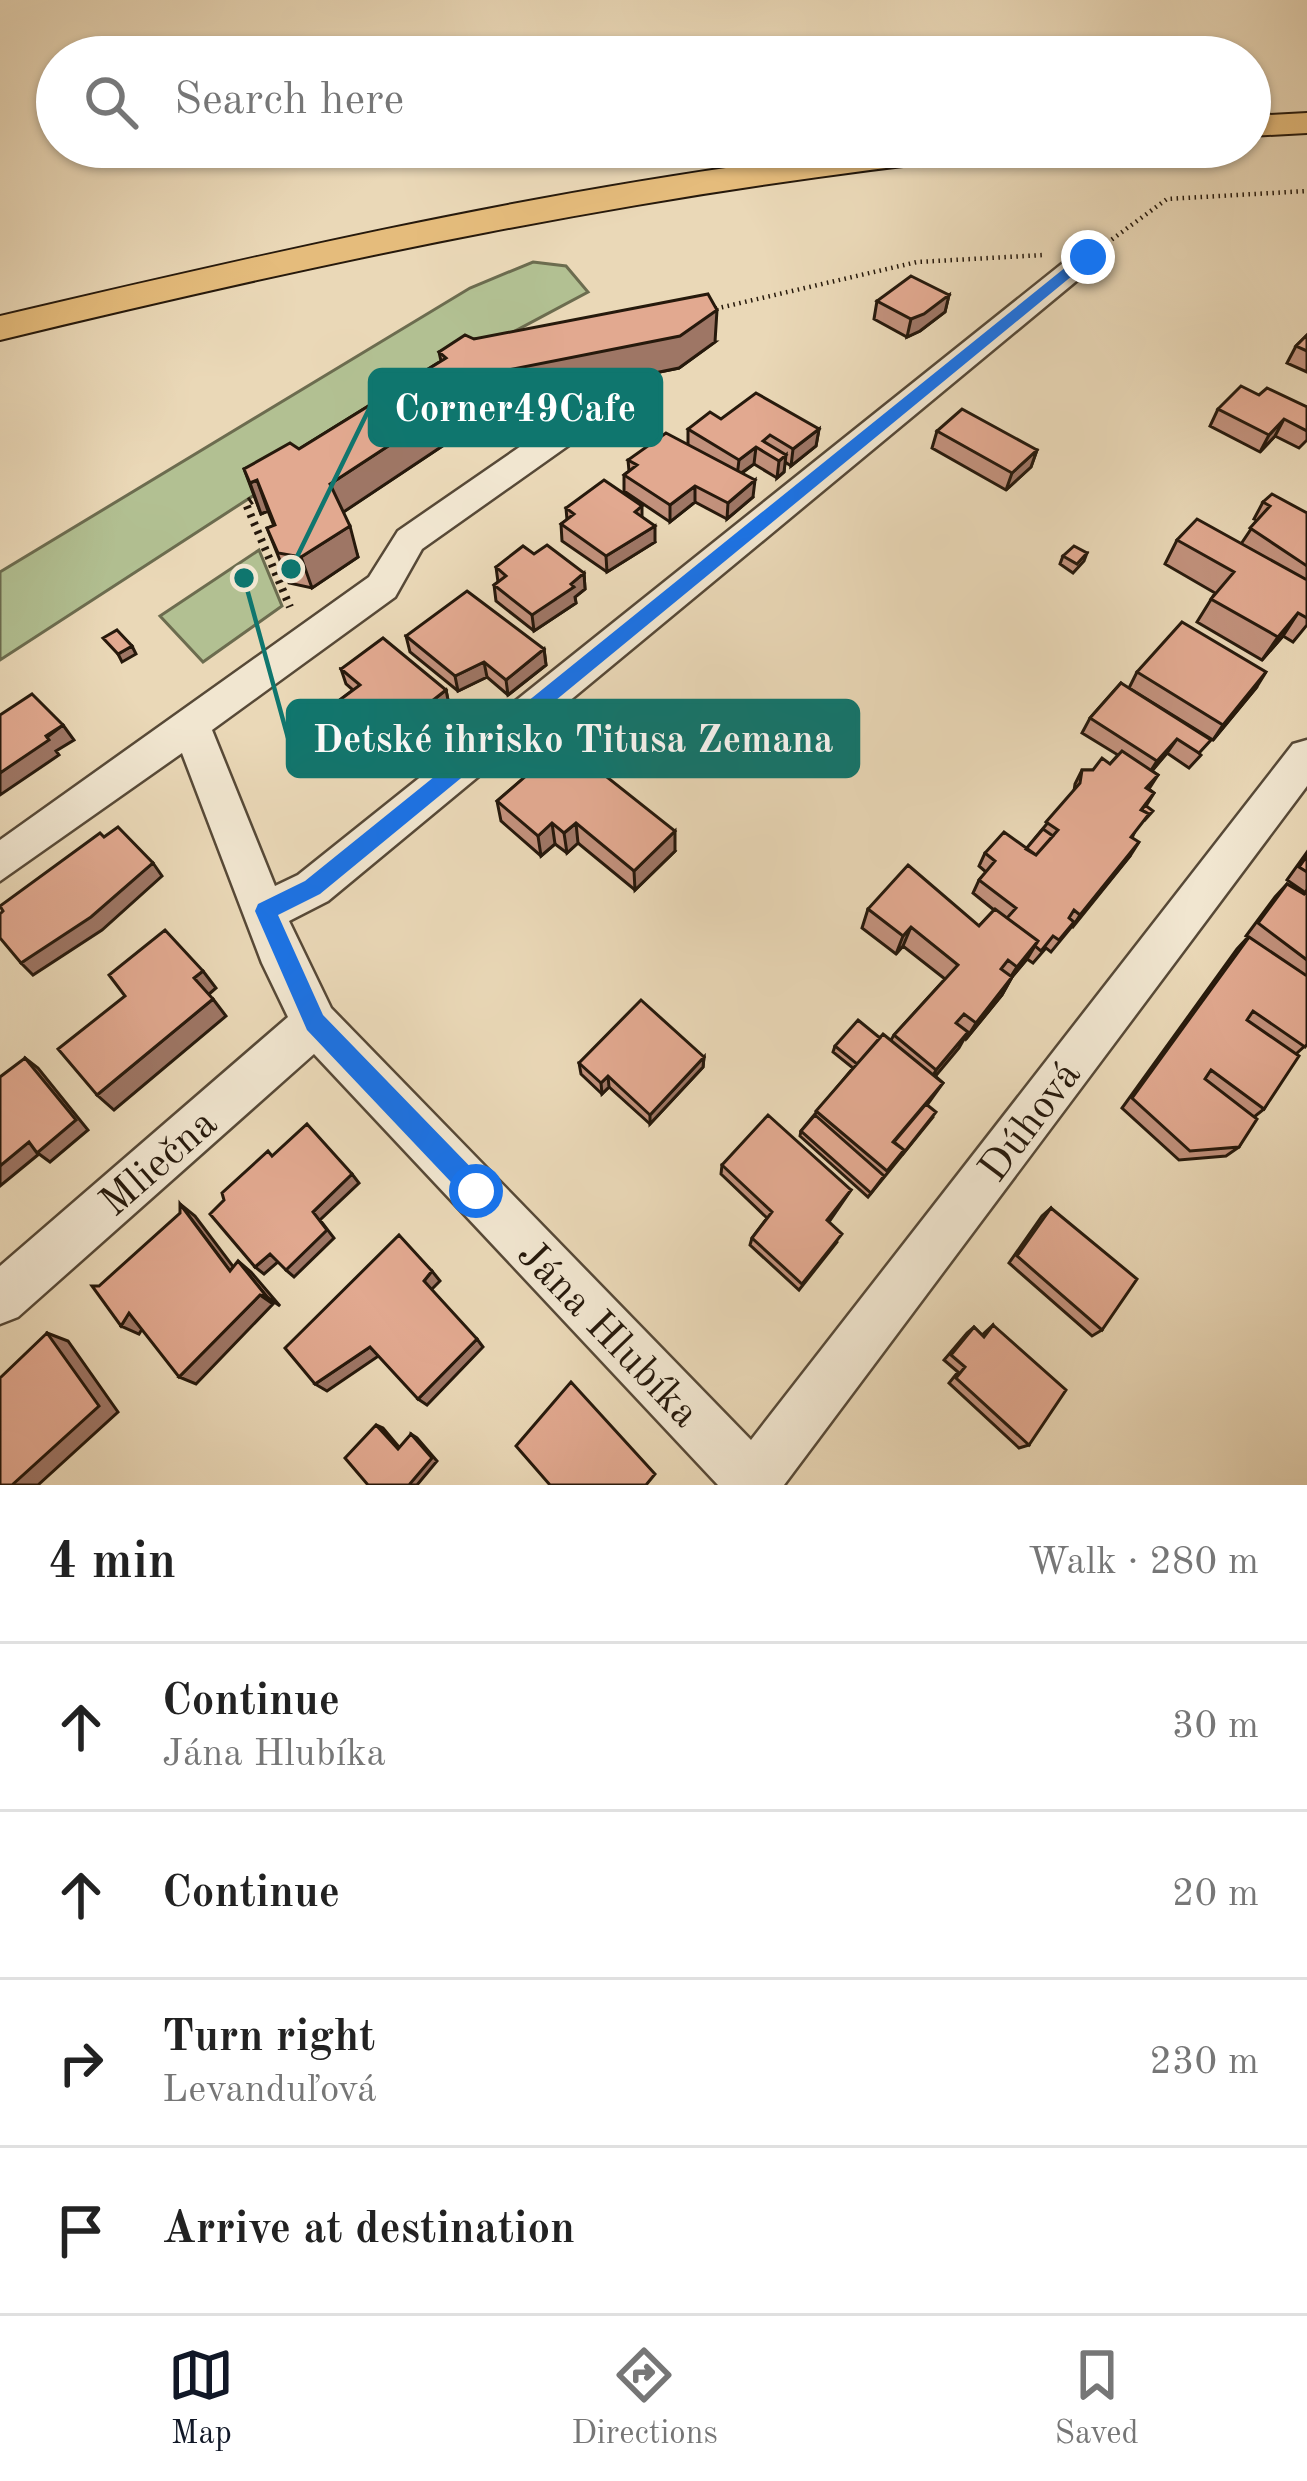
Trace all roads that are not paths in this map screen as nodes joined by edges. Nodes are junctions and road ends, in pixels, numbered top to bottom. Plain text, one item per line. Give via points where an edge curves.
1 (1307, 123) edge
2 (1271, 125) edge
3 (809, 168) edge
4 (1088, 257) road end
5 (0, 328) edge
6 (606, 403) dead end
7 (191, 725) junction
8 (1307, 756) edge
9 (0, 863) edge
10 (266, 911) junction
11 (315, 1023) junction
12 (0, 1299) edge
13 (753, 1484) edge

1 - 2 main road
3 - 5 main road via 278,261
4 - 10 street via 313,888
6 - 7 street via 410,540 382,587
7 - 9 street
7 - 10 street
8 - 13 street, Dúhová
10 - 11 street
11 - 12 street, Mliečna
11 - 13 street, Jána Hlubíka

